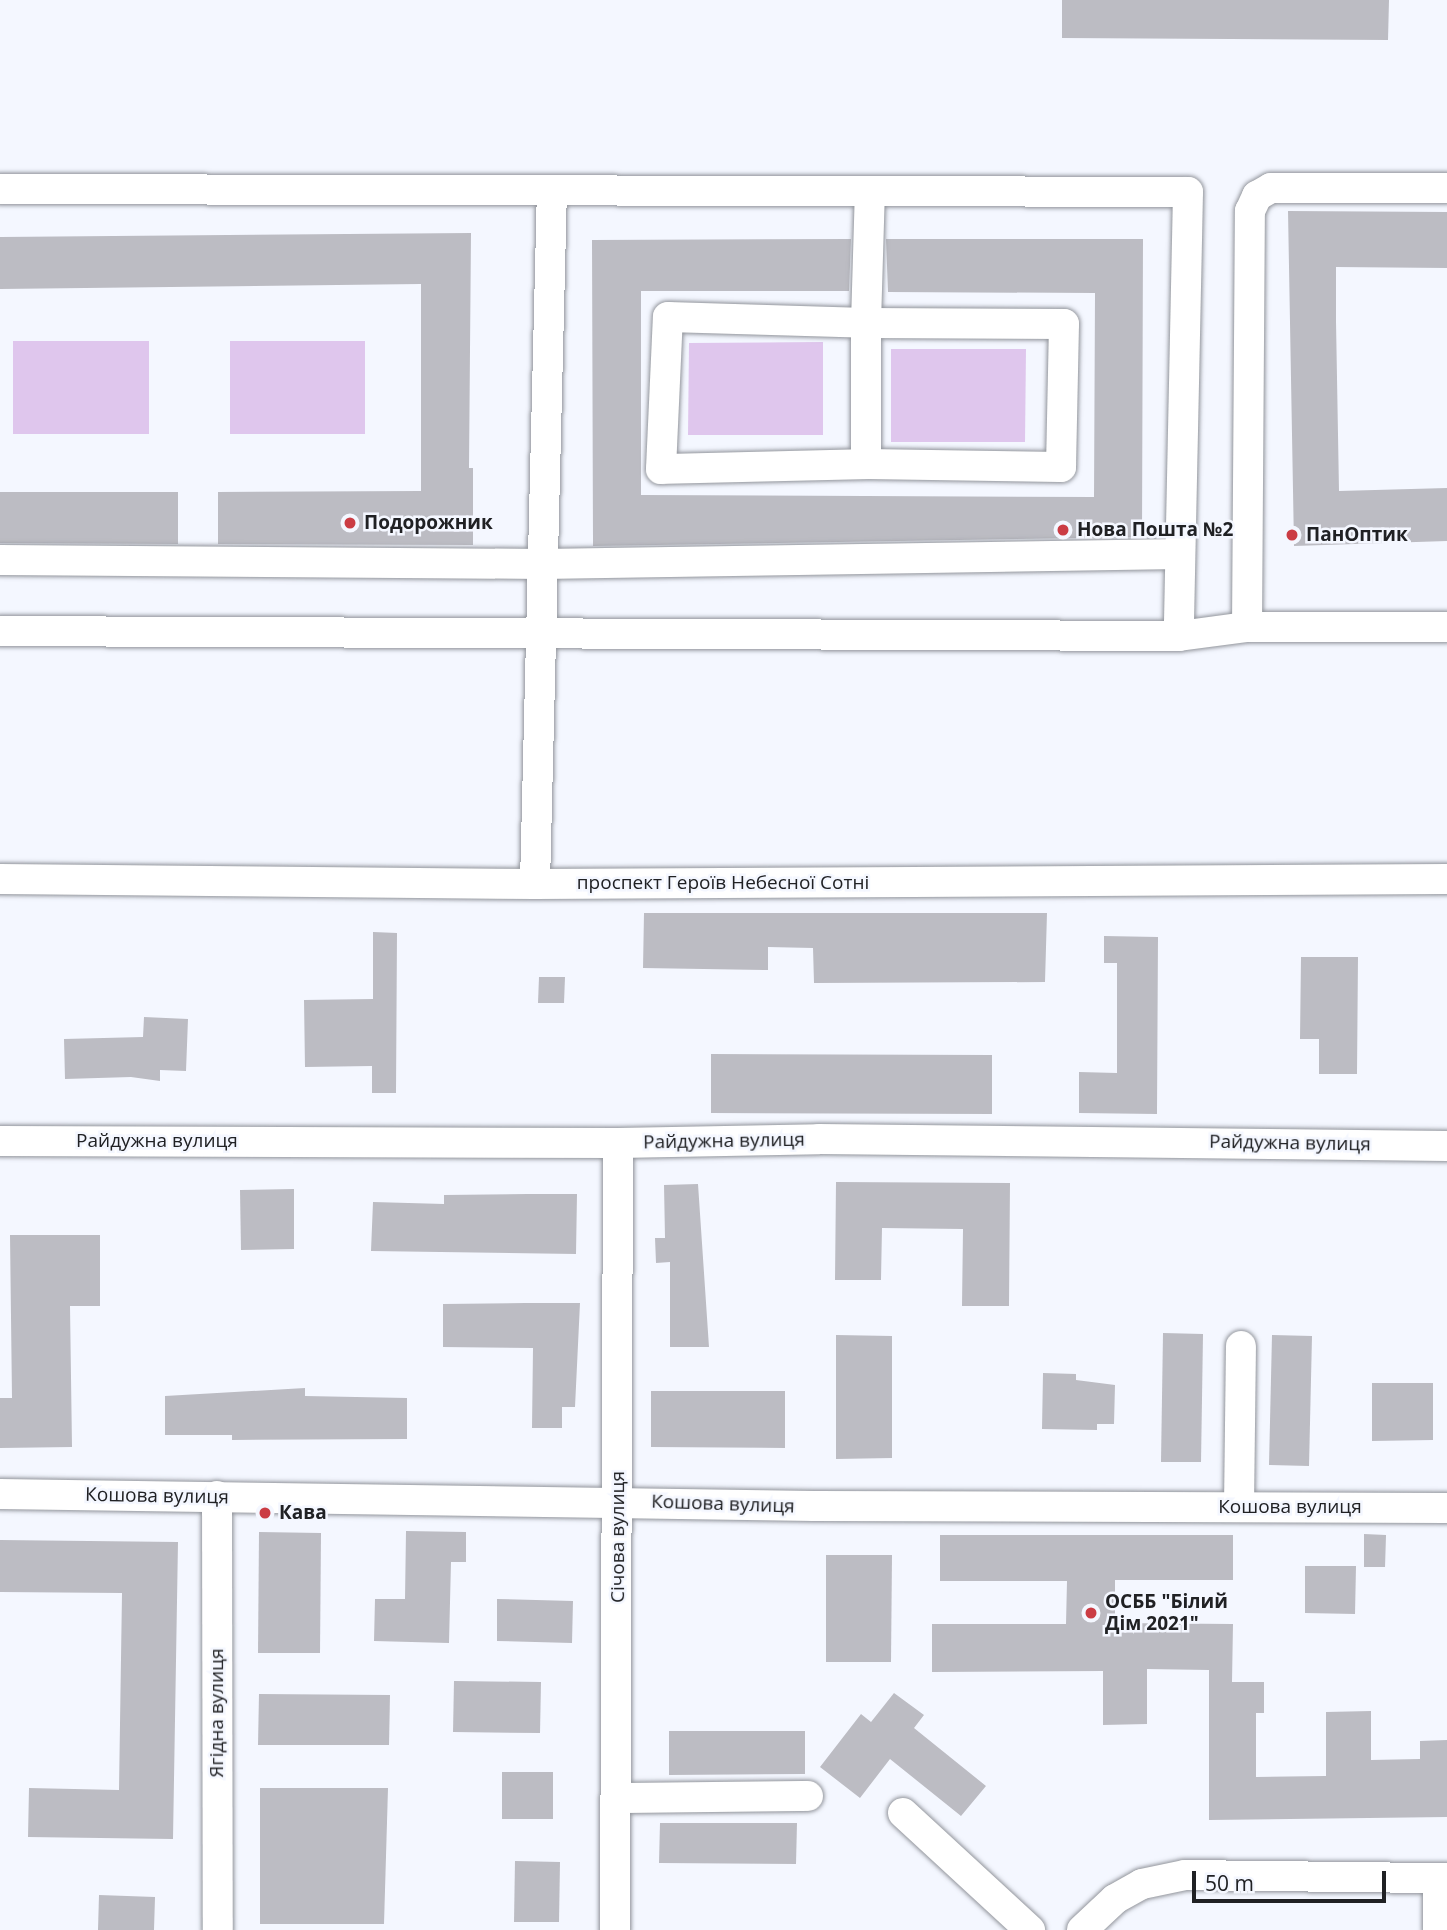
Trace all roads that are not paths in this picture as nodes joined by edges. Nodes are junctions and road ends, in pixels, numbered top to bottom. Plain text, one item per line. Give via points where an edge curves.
1 (1447, 188) edge
2 (0, 189) edge
3 (552, 190) junction
4 (870, 191) junction
5 (866, 323) junction
6 (866, 464) junction
7 (1180, 554) junction
8 (0, 560) edge
9 (542, 564) junction
10 (1247, 626) junction
11 (1447, 627) edge
12 (0, 631) edge
13 (539, 635) junction
14 (1179, 636) junction
15 (0, 879) edge
16 (1447, 879) edge
17 (535, 884) junction
18 (0, 1141) edge
19 (618, 1143) junction
20 (1447, 1146) edge
21 (1241, 1346) dead end
22 (0, 1494) edge
23 (217, 1496) junction
24 (618, 1500) junction
25 (1239, 1507) junction
26 (1447, 1507) edge
27 (808, 1796) dead end
28 (617, 1798) junction
29 (903, 1813) dead end
30 (1442, 1878) edge
31 (218, 1930) edge
32 (615, 1930) edge
33 (1030, 1930) edge
34 (1082, 1930) edge
35 (1438, 1930) edge

1 - 10 street via 1271,188 1254,203
2 - 3 street
3 - 4 street
3 - 9 street
4 - 5 street
4 - 7 street via 1188,192
5 - 6 street
5 - 6 street via 1064,324 1061,467
5 - 6 street via 668,317 661,468
7 - 9 street
7 - 14 street
8 - 9 street
9 - 13 street
10 - 11 street
10 - 14 street
12 - 13 street
13 - 14 street
13 - 17 street
15 - 17 street, проспект Героїв Небесної Сотні
16 - 17 street, проспект Героїв Небесної Сотні
18 - 19 street, Райдужна вулиця
19 - 20 street, Райдужна вулиця via 819,1139
19 - 24 street, Січова вулиця
21 - 25 street
22 - 23 street, Кошова вулиця
23 - 24 street, Кошова вулиця
23 - 31 street, Ягідна вулиця
24 - 25 street, Кошова вулиця via 814,1506
24 - 28 street, Січова вулиця
25 - 26 street, Кошова вулиця
27 - 28 street
28 - 32 street, Січова вулиця
29 - 33 street
30 - 34 street via 1185,1875 1142,1884 1115,1899
30 - 35 street

